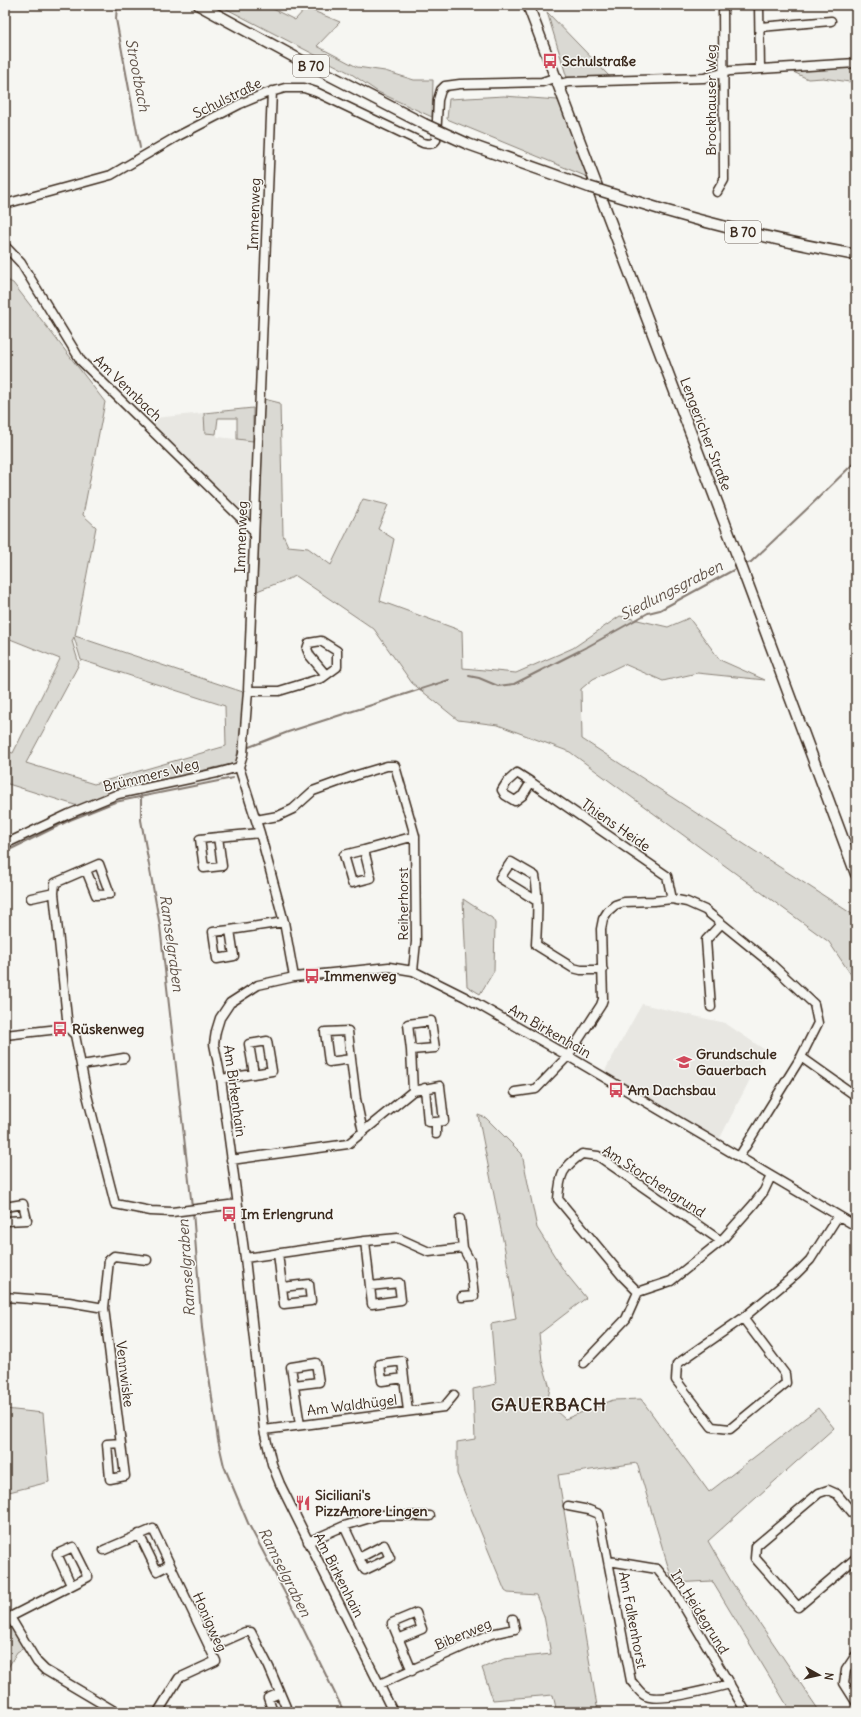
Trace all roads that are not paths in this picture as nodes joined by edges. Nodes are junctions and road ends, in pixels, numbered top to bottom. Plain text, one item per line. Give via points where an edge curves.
1 (199, 5) edge
2 (528, 5) edge
3 (723, 5) edge
4 (759, 5) edge
5 (831, 21) dead end
6 (760, 27) junction
7 (856, 63) edge
8 (760, 69) junction
9 (724, 73) junction
10 (558, 81) junction
11 (272, 91) junction
12 (716, 192) dead end
13 (5, 204) edge
14 (5, 246) edge
15 (856, 255) edge
16 (254, 531) junction
17 (326, 675) dead end
18 (248, 690) junction
19 (239, 767) junction
20 (531, 782) dead end
21 (256, 820) junction
22 (260, 833) junction
23 (416, 836) junction
24 (218, 837) dead end
25 (5, 844) edge
26 (364, 850) dead end
27 (86, 870) dead end
28 (856, 874) edge
29 (54, 893) junction
30 (31, 898) dead end
31 (672, 899) junction
32 (537, 901) junction
33 (284, 922) junction
34 (721, 924) junction
35 (230, 930) dead end
36 (602, 970) junction
37 (413, 971) junction
38 (294, 977) junction
39 (711, 1007) dead end
40 (68, 1028) junction
41 (5, 1035) edge
42 (411, 1050) junction
43 (568, 1056) junction
44 (801, 1057) junction
45 (124, 1058) dead end
46 (351, 1059) junction
47 (82, 1065) junction
48 (254, 1074) dead end
49 (221, 1079) junction
50 (425, 1088) junction
51 (414, 1090) junction
52 (515, 1092) dead end
53 (856, 1095) edge
54 (436, 1122) junction
55 (364, 1132) junction
56 (436, 1134) dead end
57 (739, 1156) junction
58 (232, 1160) junction
59 (772, 1176) junction
60 (237, 1204) junction
61 (5, 1207) edge
62 (838, 1216) junction
63 (5, 1219) edge
64 (460, 1219) dead end
65 (856, 1226) edge
66 (720, 1240) junction
67 (365, 1241) junction
68 (463, 1248) junction
69 (278, 1252) junction
70 (245, 1258) junction
71 (147, 1260) dead end
72 (370, 1286) dead end
73 (282, 1287) dead end
74 (638, 1292) junction
75 (5, 1296) edge
76 (462, 1297) dead end
77 (104, 1308) junction
78 (743, 1318) junction
79 (584, 1363) dead end
80 (404, 1378) dead end
81 (294, 1386) dead end
82 (454, 1395) dead end
83 (408, 1411) junction
84 (300, 1425) junction
85 (264, 1430) junction
86 (121, 1443) dead end
87 (568, 1506) dead end
88 (430, 1516) dead end
89 (856, 1517) edge
90 (344, 1526) junction
91 (139, 1534) junction
92 (308, 1542) junction
93 (104, 1550) dead end
94 (359, 1558) dead end
95 (856, 1558) edge
96 (608, 1560) junction
97 (170, 1565) junction
98 (71, 1585) junction
99 (513, 1619) dead end
100 (398, 1639) dead end
101 (209, 1648) junction
102 (856, 1655) edge
103 (412, 1671) junction
104 (380, 1684) junction
105 (730, 1684) junction
106 (280, 1693) junction
107 (856, 1702) edge
108 (287, 1710) edge
109 (116, 1712) edge
110 (158, 1712) edge
111 (274, 1712) edge
112 (393, 1712) edge
113 (746, 1712) edge

1 - 15 main road, B 70, bridge via 300,60 468,144 589,187 683,216 739,231
2 - 10 main road, Lengericher Straße
3 - 9 street, Brockhauser Weg
4 - 6 street
5 - 6 street
6 - 8 street
7 - 8 street, Schulstraße
8 - 9 street, Schulstraße
9 - 10 street, Schulstraße via 704,78
9 - 12 street, Brockhauser Weg via 724,180
10 - 11 street, Schulstraße via 445,86 438,100 436,140 429,144 316,92 304,88
10 - 28 main road, Lengericher Straße
11 - 13 street, Schulstraße via 240,104 178,136 111,175
11 - 16 street, Immenweg
14 - 16 street, Am Vennbach via 21,263 81,361
16 - 18 street, Immenweg
17 - 18 street via 279,691
18 - 19 street, Immenweg via 243,754
19 - 21 street
19 - 25 street, Brümmers Weg via 118,794
20 - 31 street, Thiens Heide via 667,876
21 - 22 street
21 - 23 street, Reiherhorst via 278,816 293,809 313,791 356,775 395,766
22 - 24 street
22 - 33 street
23 - 26 street
23 - 37 street, Reiherhorst via 416,942
27 - 29 street via 55,883
29 - 30 street
29 - 40 street
31 - 34 street via 705,910
31 - 36 street via 624,902 608,911 601,929
32 - 32 street via 535,876 510,862 500,878
32 - 36 street via 536,945 573,968
33 - 35 street
33 - 38 street
34 - 39 street via 706,940
34 - 44 street via 769,962 814,1004 818,1023
36 - 43 street via 603,999
37 - 38 street, Am Birkenhain via 389,967
37 - 43 street, Am Birkenhain via 465,997
38 - 49 street, Am Birkenhain via 258,985 230,1003 220,1018 214,1044
40 - 41 street
40 - 47 street via 75,1035
42 - 42 street via 435,1048 431,1021 408,1024
42 - 51 street
43 - 52 street via 536,1089
43 - 57 street, Am Birkenhain
44 - 53 street
44 - 57 street
45 - 47 street
46 - 46 street via 329,1062 325,1032 348,1031
46 - 55 street via 356,1099
47 - 60 street via 95,1131 115,1204 172,1212
48 - 49 street
49 - 58 street, Am Birkenhain
50 - 51 street
50 - 54 street via 428,1122
50 - 54 street via 440,1086 444,1121
51 - 55 street
54 - 56 street
55 - 58 street via 348,1144
57 - 59 street, Am Birkenhain
58 - 60 street, Am Birkenhain
59 - 62 street, Am Birkenhain
59 - 66 street via 754,1204
60 - 70 street, Am Birkenhain
61 - 63 street via 23,1204 27,1220
62 - 65 street, Am Birkenhain
62 - 78 street via 810,1260
64 - 68 street
66 - 74 street via 671,1282
66 - 74 street, Am Storchengrund via 598,1156 582,1154 568,1164 560,1179 558,1199
67 - 68 street via 398,1238 429,1252
67 - 69 street
67 - 72 street
68 - 76 street via 470,1260 474,1296
69 - 70 street
69 - 73 street
70 - 85 street, Am Birkenhain
71 - 77 street, Vennwiske via 114,1256 109,1260
74 - 79 street via 626,1319
75 - 77 street
77 - 86 street, Vennwiske
78 - 78 street via 785,1374 786,1383 730,1429 712,1427 676,1380 677,1364
80 - 83 street, Am Waldhügel
81 - 84 street, Am Waldhügel
82 - 83 street, Am Waldhügel via 444,1407
83 - 84 street, Am Waldhügel
84 - 85 street, Am Waldhügel
85 - 92 street, Am Birkenhain via 272,1464
87 - 96 street, Am Falkenhorst via 599,1514
88 - 90 street via 380,1515
89 - 95 street via 837,1494 828,1490 819,1493 756,1546 755,1558 798,1607
90 - 92 street
90 - 94 street
91 - 93 street, Honigweg
91 - 97 street, Honigweg via 153,1529
91 - 97 street via 157,1571
92 - 104 street, Am Birkenhain
96 - 105 street, Im Heidegrund via 657,1569 674,1590
96 - 105 street, Am Falkenhorst via 631,1681 644,1695 651,1698 687,1694
97 - 101 street, Honigweg
98 - 98 street via 88,1577 73,1546 57,1554
98 - 109 street via 10,1617 37,1662 45,1670
99 - 103 street, Biberweg via 515,1629 490,1634
100 - 103 street
101 - 106 street via 245,1632 251,1632
101 - 110 street, Honigweg via 216,1661 179,1678
102 - 107 street via 846,1670 844,1683
103 - 104 street, Biberweg
104 - 112 street, Am Birkenhain
105 - 113 street, Im Heidegrund
106 - 108 street
106 - 111 street via 268,1698
108 - 111 street

